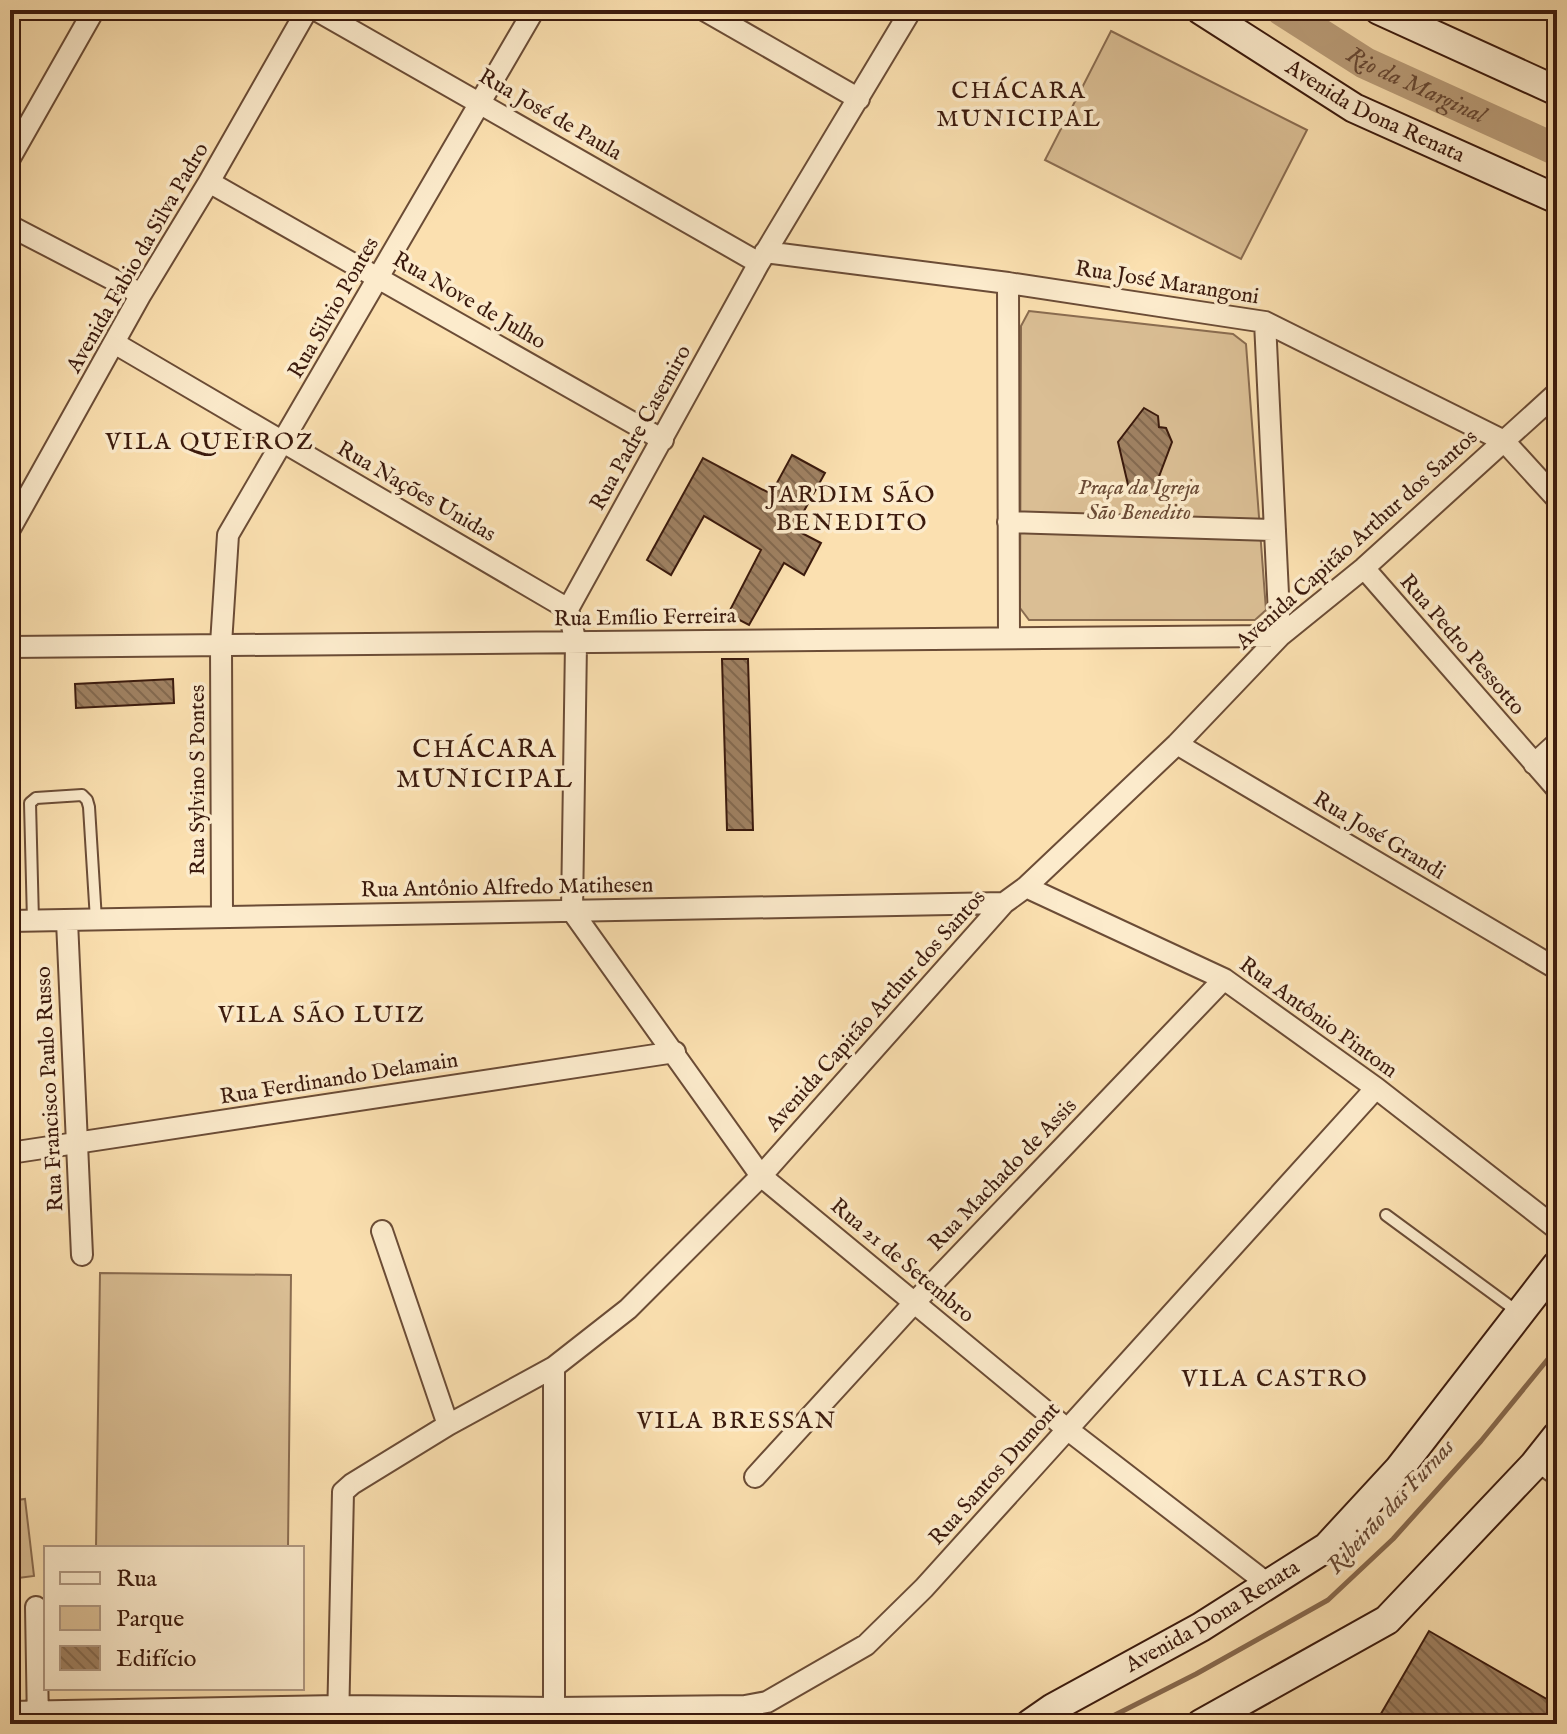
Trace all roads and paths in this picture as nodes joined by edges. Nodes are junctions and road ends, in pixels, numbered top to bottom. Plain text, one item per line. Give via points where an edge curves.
1 (94, 10) edge
2 (307, 10) edge
3 (316, 10) edge
4 (534, 10) edge
5 (911, 10) edge
6 (1201, 10) edge
7 (1379, 10) edge
8 (717, 13) edge
9 (1557, 91) edge
10 (859, 99) junction
11 (481, 103) junction
12 (10, 158) edge
13 (209, 182) junction
14 (1557, 199) edge
15 (10, 226) edge
16 (762, 258) junction
17 (380, 278) junction
18 (1008, 283) junction
19 (141, 294) junction
20 (1265, 322) junction
21 (116, 344) junction
22 (1557, 393) edge
23 (663, 440) junction
24 (1504, 441) junction
25 (283, 442) junction
26 (1557, 499) edge
27 (1008, 522) junction
28 (10, 529) edge
29 (1275, 530) junction
30 (1364, 568) junction
31 (568, 609) junction
32 (1280, 636) junction
33 (1009, 638) junction
34 (576, 643) junction
35 (221, 644) junction
36 (10, 647) edge
37 (1557, 743) edge
38 (1177, 744) junction
39 (1534, 764) junction
40 (1557, 789) edge
41 (1026, 887) junction
42 (1004, 903) junction
43 (572, 911) junction
44 (222, 916) junction
45 (96, 920) junction
46 (10, 921) edge
47 (33, 921) junction
48 (67, 921) junction
49 (1557, 969) edge
50 (1224, 979) junction
51 (675, 1052) junction
52 (1376, 1088) junction
53 (76, 1143) junction
54 (10, 1153) edge
55 (761, 1176) junction
56 (1386, 1215) dead end
57 (1557, 1229) edge
58 (382, 1231) dead end
59 (82, 1255) dead end
60 (1557, 1265) edge
61 (914, 1303) junction
62 (1519, 1314) junction
63 (554, 1367) junction
64 (448, 1425) junction
65 (1067, 1429) junction
66 (1557, 1436) edge
67 (1546, 1473) edge
68 (755, 1477) dead end
69 (1268, 1584) junction
70 (36, 1607) dead end
71 (10, 1712) edge
72 (338, 1715) edge
73 (554, 1716) edge
74 (38, 1718) edge
75 (1030, 1724) edge
76 (1201, 1724) edge

1 - 12 street
2 - 13 street, Avenida Fabio da Silva Padro
3 - 11 street, Rua José de Paula
4 - 11 street, Rua Silvio Pontes
5 - 10 street, Rua Padre Casemiro
6 - 14 main road, Avenida Dona Renata via 1354,108
7 - 9 main road
8 - 10 street
10 - 16 street, Rua Padre Casemiro
11 - 16 street, Rua José de Paula
11 - 17 street, Rua Silvio Pontes
13 - 17 street, Rua Nove de Julho
13 - 19 street, Avenida Fabio da Silva Padro
15 - 19 street
16 - 18 street, Rua José Marangoni
16 - 23 street, Rua Padre Casemiro
17 - 23 street, Rua Nove de Julho
17 - 25 street, Rua Silvio Pontes
18 - 20 street, Rua José Marangoni
18 - 27 street
19 - 21 street, Avenida Fabio da Silva Padro
20 - 24 street, Rua José Marangoni
20 - 29 street
21 - 25 street, Rua Nações Unidas
21 - 28 street, Avenida Fabio da Silva Padro
22 - 24 street, Avenida Capitão Arthur dos Santos
23 - 31 street, Rua Padre Casemiro
24 - 26 street, Rua José Marangoni
24 - 30 street, Avenida Capitão Arthur dos Santos
25 - 31 street, Rua Nações Unidas
25 - 35 street, Rua Silvio Pontes via 228,535
27 - 29 street
27 - 33 street
29 - 32 street
30 - 32 street, Avenida Capitão Arthur dos Santos
30 - 39 street, Rua Pedro Pessotto
31 - 34 street
32 - 33 street, Rua Emílio Ferreira
32 - 38 street, Avenida Capitão Arthur dos Santos
33 - 34 street, Rua Emílio Ferreira
34 - 35 street, Rua Emílio Ferreira
34 - 43 street
35 - 36 street, Rua Emílio Ferreira
35 - 44 street, Rua Sylvino S Pontes
37 - 39 street
38 - 41 street, Avenida Capitão Arthur dos Santos
38 - 49 street, Rua José Grandi
39 - 40 street, Rua Pedro Pessotto
41 - 42 street, Avenida Capitão Arthur dos Santos
41 - 50 street, Rua Antônio Pintom
42 - 43 street, Rua Antônio Alfredo Matihesen
42 - 55 street, Avenida Capitão Arthur dos Santos
43 - 44 street, Rua Antônio Alfredo Matihesen
43 - 51 street, Rua 21 de Setembro
44 - 45 street, Rua Antônio Alfredo Matihesen
45 - 47 lane via 89,807 82,795 36,798 30,803
45 - 48 street, Rua Antônio Alfredo Matihesen
46 - 47 street, Rua Antônio Alfredo Matihesen
47 - 48 street, Rua Antônio Alfredo Matihesen
48 - 53 street, Rua Francisco Paulo Russo
50 - 52 street, Rua Antônio Pintom
50 - 61 street, Rua Machado de Assis
51 - 53 street, Rua Ferdinando Delamain
51 - 55 street, Rua 21 de Setembro
52 - 57 street, Rua Antônio Pintom
52 - 65 street, Rua Santos Dumont
53 - 54 street, Rua Ferdinando Delamain
53 - 59 street, Rua Francisco Paulo Russo
55 - 61 street, Rua 21 de Setembro
55 - 63 street, Avenida Capitão Arthur dos Santos via 628,1309
56 - 62 lane
58 - 64 street
60 - 62 main road, Avenida Dona Renata
61 - 65 street, Rua 21 de Setembro
61 - 68 street, Rua Machado de Assis
62 - 69 main road, Avenida Dona Renata via 1399,1469 1327,1547
63 - 64 street, Avenida Capitão Arthur dos Santos
63 - 73 street
64 - 72 street, Avenida Capitão Arthur dos Santos via 343,1492
65 - 69 street, Rua 21 de Setembro
65 - 73 street, Rua Santos Dumont via 866,1645 767,1702
66 - 67 main road
67 - 76 main road via 1387,1620
69 - 75 main road, Avenida Dona Renata
70 - 74 street
71 - 74 street, Rua Santos Dumont
72 - 73 street, Rua Santos Dumont
72 - 74 street, Rua Santos Dumont

